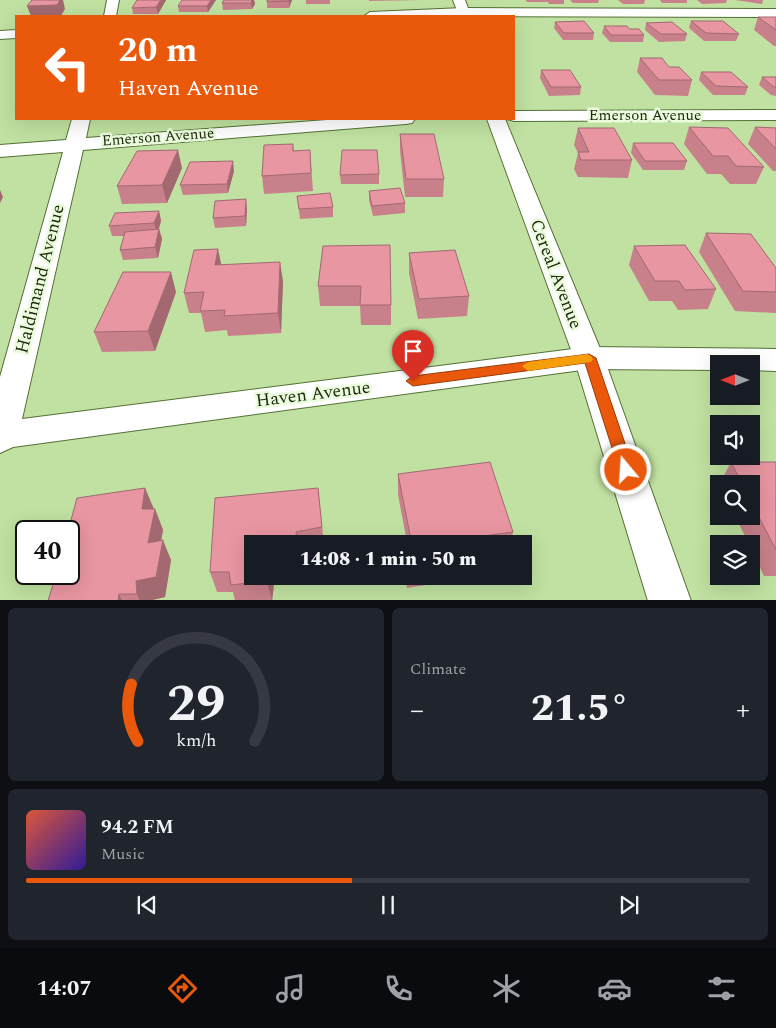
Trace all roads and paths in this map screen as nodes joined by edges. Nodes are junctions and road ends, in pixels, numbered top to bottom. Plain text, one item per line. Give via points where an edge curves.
1 (113, 0) edge
2 (463, 10) edge
3 (776, 13) edge
4 (110, 15) edge
5 (386, 15) edge
6 (15, 34) edge
7 (0, 35) edge
8 (776, 115) edge
9 (515, 116) edge
10 (379, 120) edge
11 (496, 120) edge
12 (78, 131) edge
13 (0, 150) edge
14 (589, 358) junction
15 (776, 360) edge
16 (0, 436) edge
17 (670, 600) edge

1 - 4 street
2 - 3 street
2 - 5 street
6 - 7 street
8 - 9 street, Emerson Avenue
10 - 12 street, Emerson Avenue
11 - 14 street, Cereal Avenue
12 - 13 street, Emerson Avenue
12 - 16 street, Haldimand Avenue
14 - 15 street, Haven Avenue
14 - 16 street, Haven Avenue
14 - 17 street, Cereal Avenue

